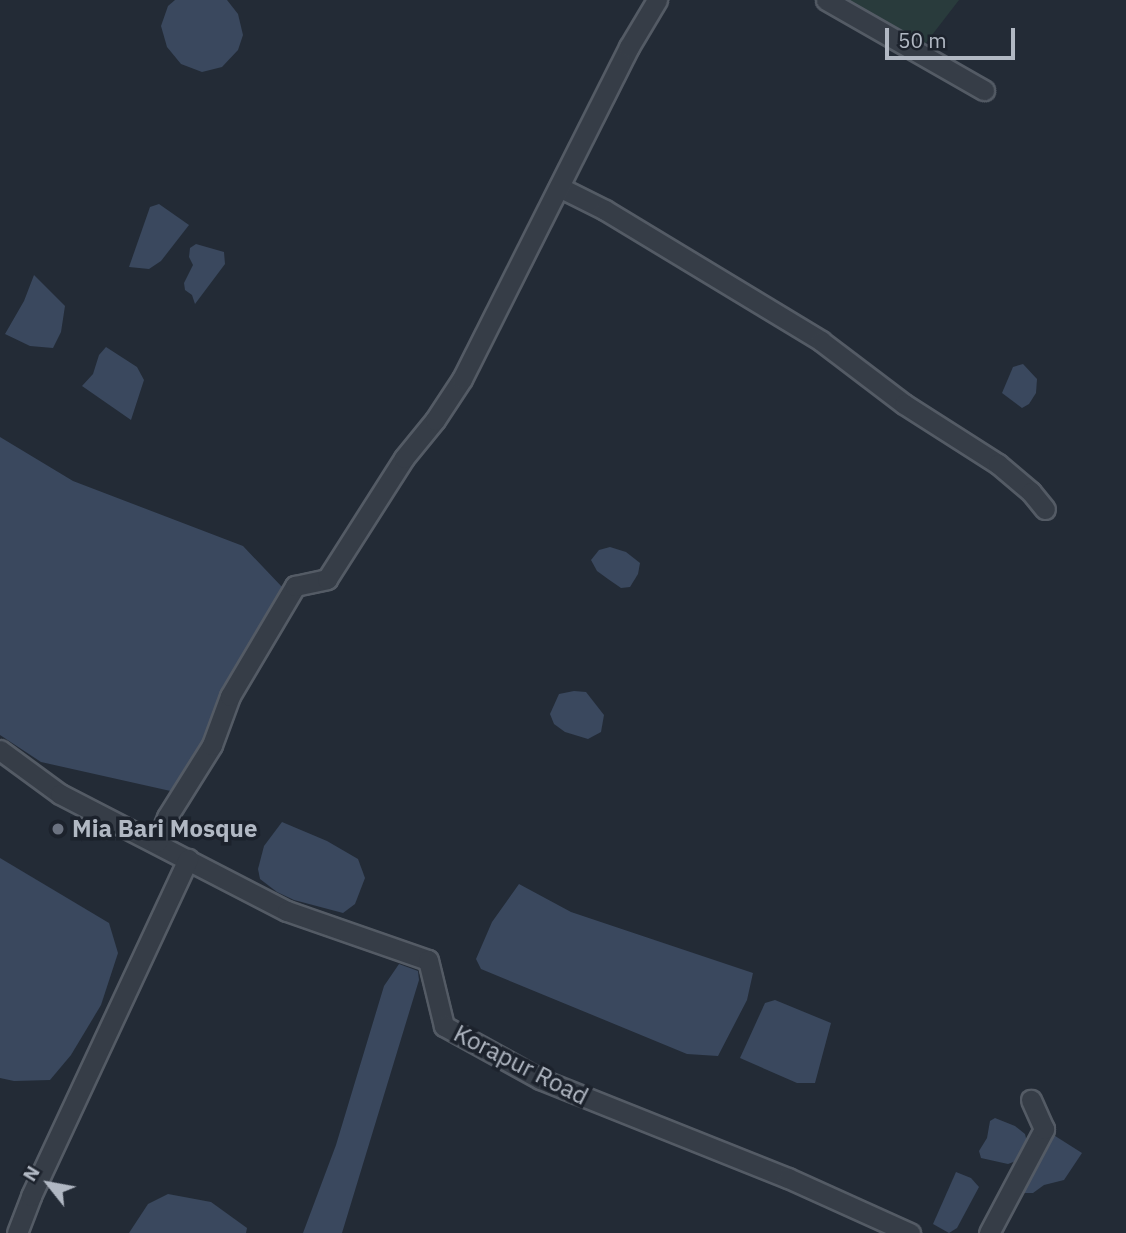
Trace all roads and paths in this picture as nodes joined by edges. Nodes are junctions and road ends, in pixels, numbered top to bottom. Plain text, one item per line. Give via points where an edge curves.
1 (657, 0) edge
2 (825, 0) edge
3 (984, 90) dead end
4 (559, 187) junction
5 (1045, 509) dead end
6 (0, 750) edge
7 (157, 842) junction
8 (188, 859) junction
9 (1031, 1100) dead end
10 (17, 1233) edge
11 (910, 1233) edge
12 (989, 1233) edge

1 - 4 street
2 - 3 street
4 - 5 street via 821,341 904,404 998,464
4 - 7 street via 462,379 404,458 327,579 295,586 230,695 212,746 167,817
6 - 7 street, Korapur Road via 60,794
7 - 8 street, Korapur Road
8 - 10 street
8 - 11 street, Korapur Road via 287,911 428,960 443,1026 540,1079 788,1178
9 - 12 street via 1044,1129

